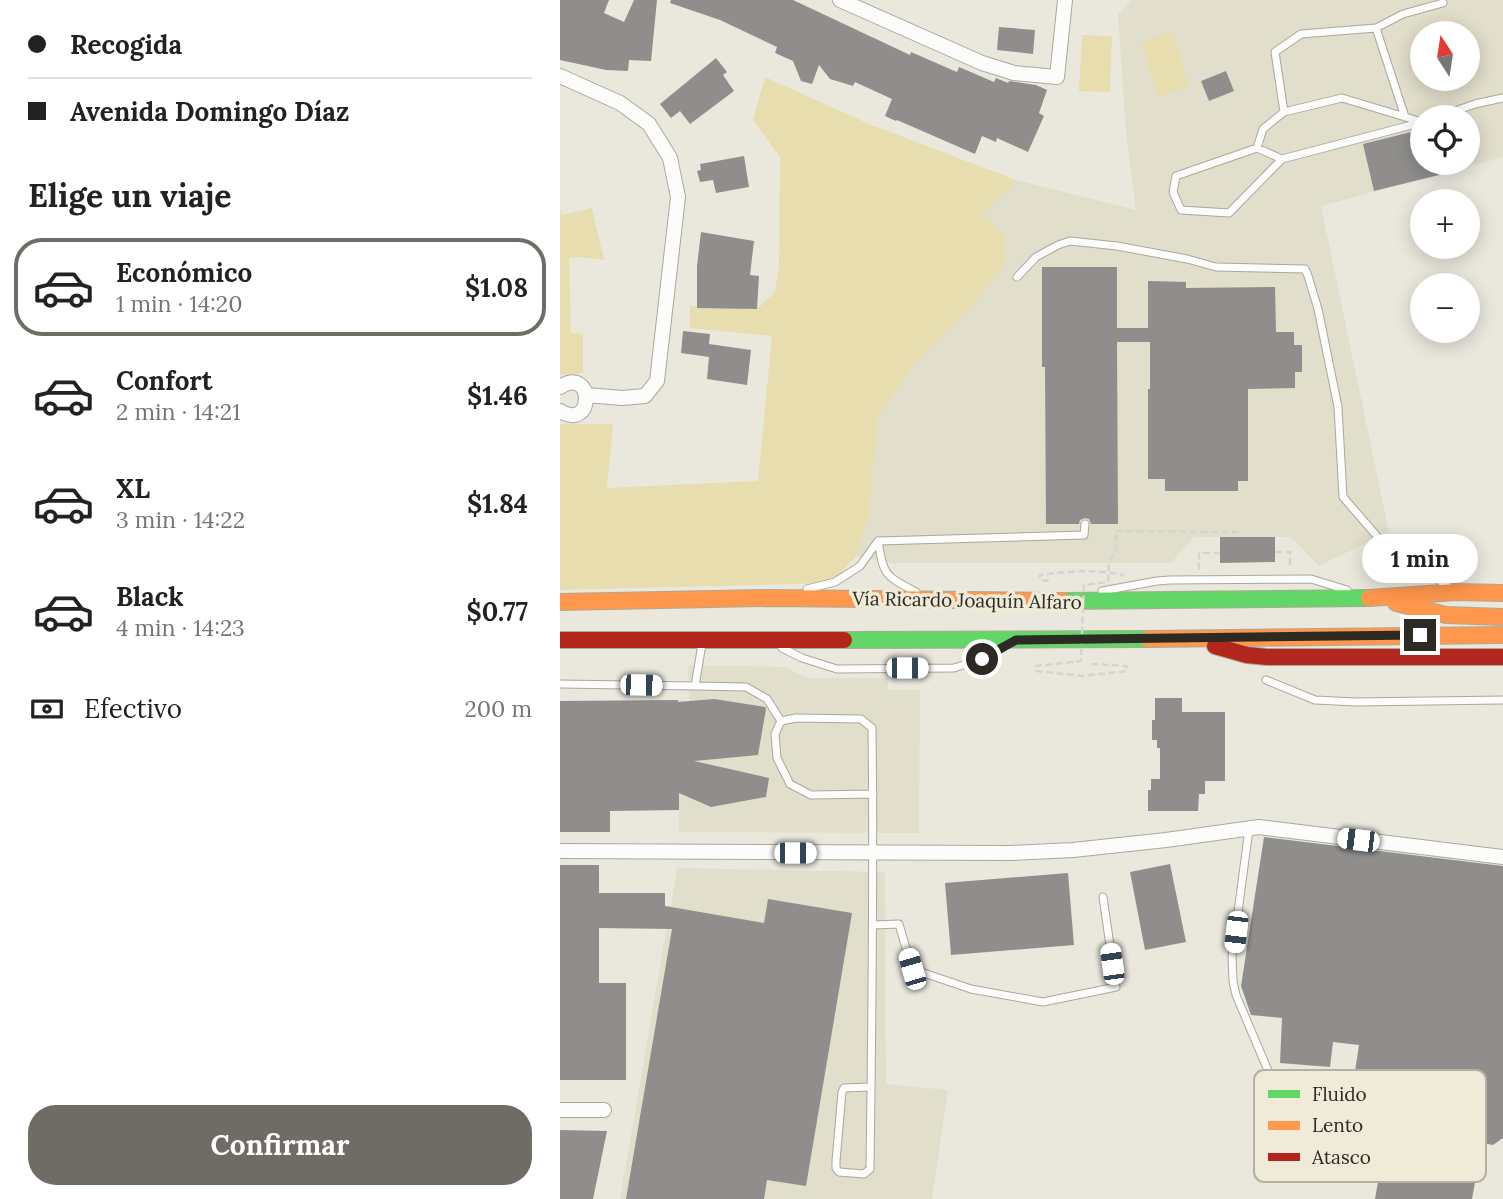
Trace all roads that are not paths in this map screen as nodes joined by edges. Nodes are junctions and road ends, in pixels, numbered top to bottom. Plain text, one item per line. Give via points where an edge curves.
1 (840, 0) edge
2 (1065, 0) edge
3 (1443, 3) dead end
4 (1376, 28) junction
5 (560, 76) edge
6 (1503, 98) edge
7 (1472, 105) edge
8 (1284, 111) junction
9 (1405, 117) junction
10 (1410, 118) edge
11 (1410, 125) edge
12 (1257, 148) junction
13 (1282, 159) junction
14 (1017, 277) dead end
15 (560, 387) edge
16 (587, 395) junction
17 (560, 411) edge
18 (1084, 524) dead end
19 (878, 541) junction
20 (1456, 592) junction
21 (1503, 593) edge
22 (769, 598) junction
23 (1374, 598) junction
24 (930, 599) junction
25 (1044, 601) junction
26 (564, 605) edge
27 (1503, 617) edge
28 (1503, 635) edge
29 (1188, 638) junction
30 (560, 640) edge
31 (703, 640) junction
32 (766, 640) junction
33 (1016, 640) junction
34 (1503, 657) edge
35 (1266, 680) dead end
36 (560, 684) edge
37 (695, 686) junction
38 (1503, 700) edge
39 (781, 721) junction
40 (873, 794) junction
41 (1249, 829) junction
42 (560, 851) edge
43 (873, 853) junction
44 (1503, 857) edge
45 (1103, 897) dead end
46 (873, 925) junction
47 (1268, 1070) edge
48 (871, 1087) junction
49 (560, 1110) edge
50 (604, 1110) dead end

1 - 2 street via 982,63 1014,73 1057,77
3 - 4 lane via 1403,14
4 - 8 lane via 1301,34 1275,52
4 - 9 lane
5 - 16 street via 620,103 649,124 670,158 678,197 657,381 645,396
6 - 7 lane
8 - 9 lane via 1342,98
8 - 12 lane via 1263,129
9 - 10 lane
11 - 13 lane
12 - 13 lane
12 - 13 lane via 1176,176 1173,192 1181,210 1229,213
14 - 20 lane via 1036,257 1070,241 1216,267 1305,269 1338,407 1343,497 1382,542
15 - 16 street via 576,384
16 - 17 street via 586,406 579,413
18 - 19 lane via 1084,535
19 - 22 lane via 860,566 835,582
19 - 24 lane via 883,566 891,578
20 - 21 main road
20 - 23 main road
22 - 24 main road, Vía Ricardo Joaquín Alfaro
22 - 26 main road, Vía Ricardo Joaquín Alfaro
23 - 25 main road, Vía Ricardo Joaquín Alfaro
23 - 25 lane via 1311,579 1199,580 1157,581
23 - 27 main road via 1446,615
24 - 25 main road, Vía Ricardo Joaquín Alfaro
28 - 29 main road, Vía Ricardo Joaquín Alfaro
29 - 33 main road, Vía Ricardo Joaquín Alfaro
29 - 34 main road via 1266,657
30 - 31 main road, Vía Ricardo Joaquín Alfaro
31 - 32 main road, Vía Ricardo Joaquín Alfaro
31 - 37 lane
32 - 33 main road, Vía Ricardo Joaquín Alfaro
32 - 33 lane via 802,658 837,668 954,668
35 - 38 lane via 1315,700
36 - 37 lane
37 - 39 lane via 746,687 767,699
39 - 40 lane via 775,734 777,758 790,784 811,795
39 - 40 lane via 861,719 872,728
40 - 43 lane
41 - 43 street via 1073,850
41 - 44 street
41 - 47 lane via 1232,957 1233,981
42 - 43 street
43 - 46 lane
45 - 46 lane via 1116,987 1043,1002 971,989 912,969 899,924
46 - 48 lane
48 - 48 lane via 870,1169 864,1174 839,1172 842,1092 848,1087
49 - 50 street

